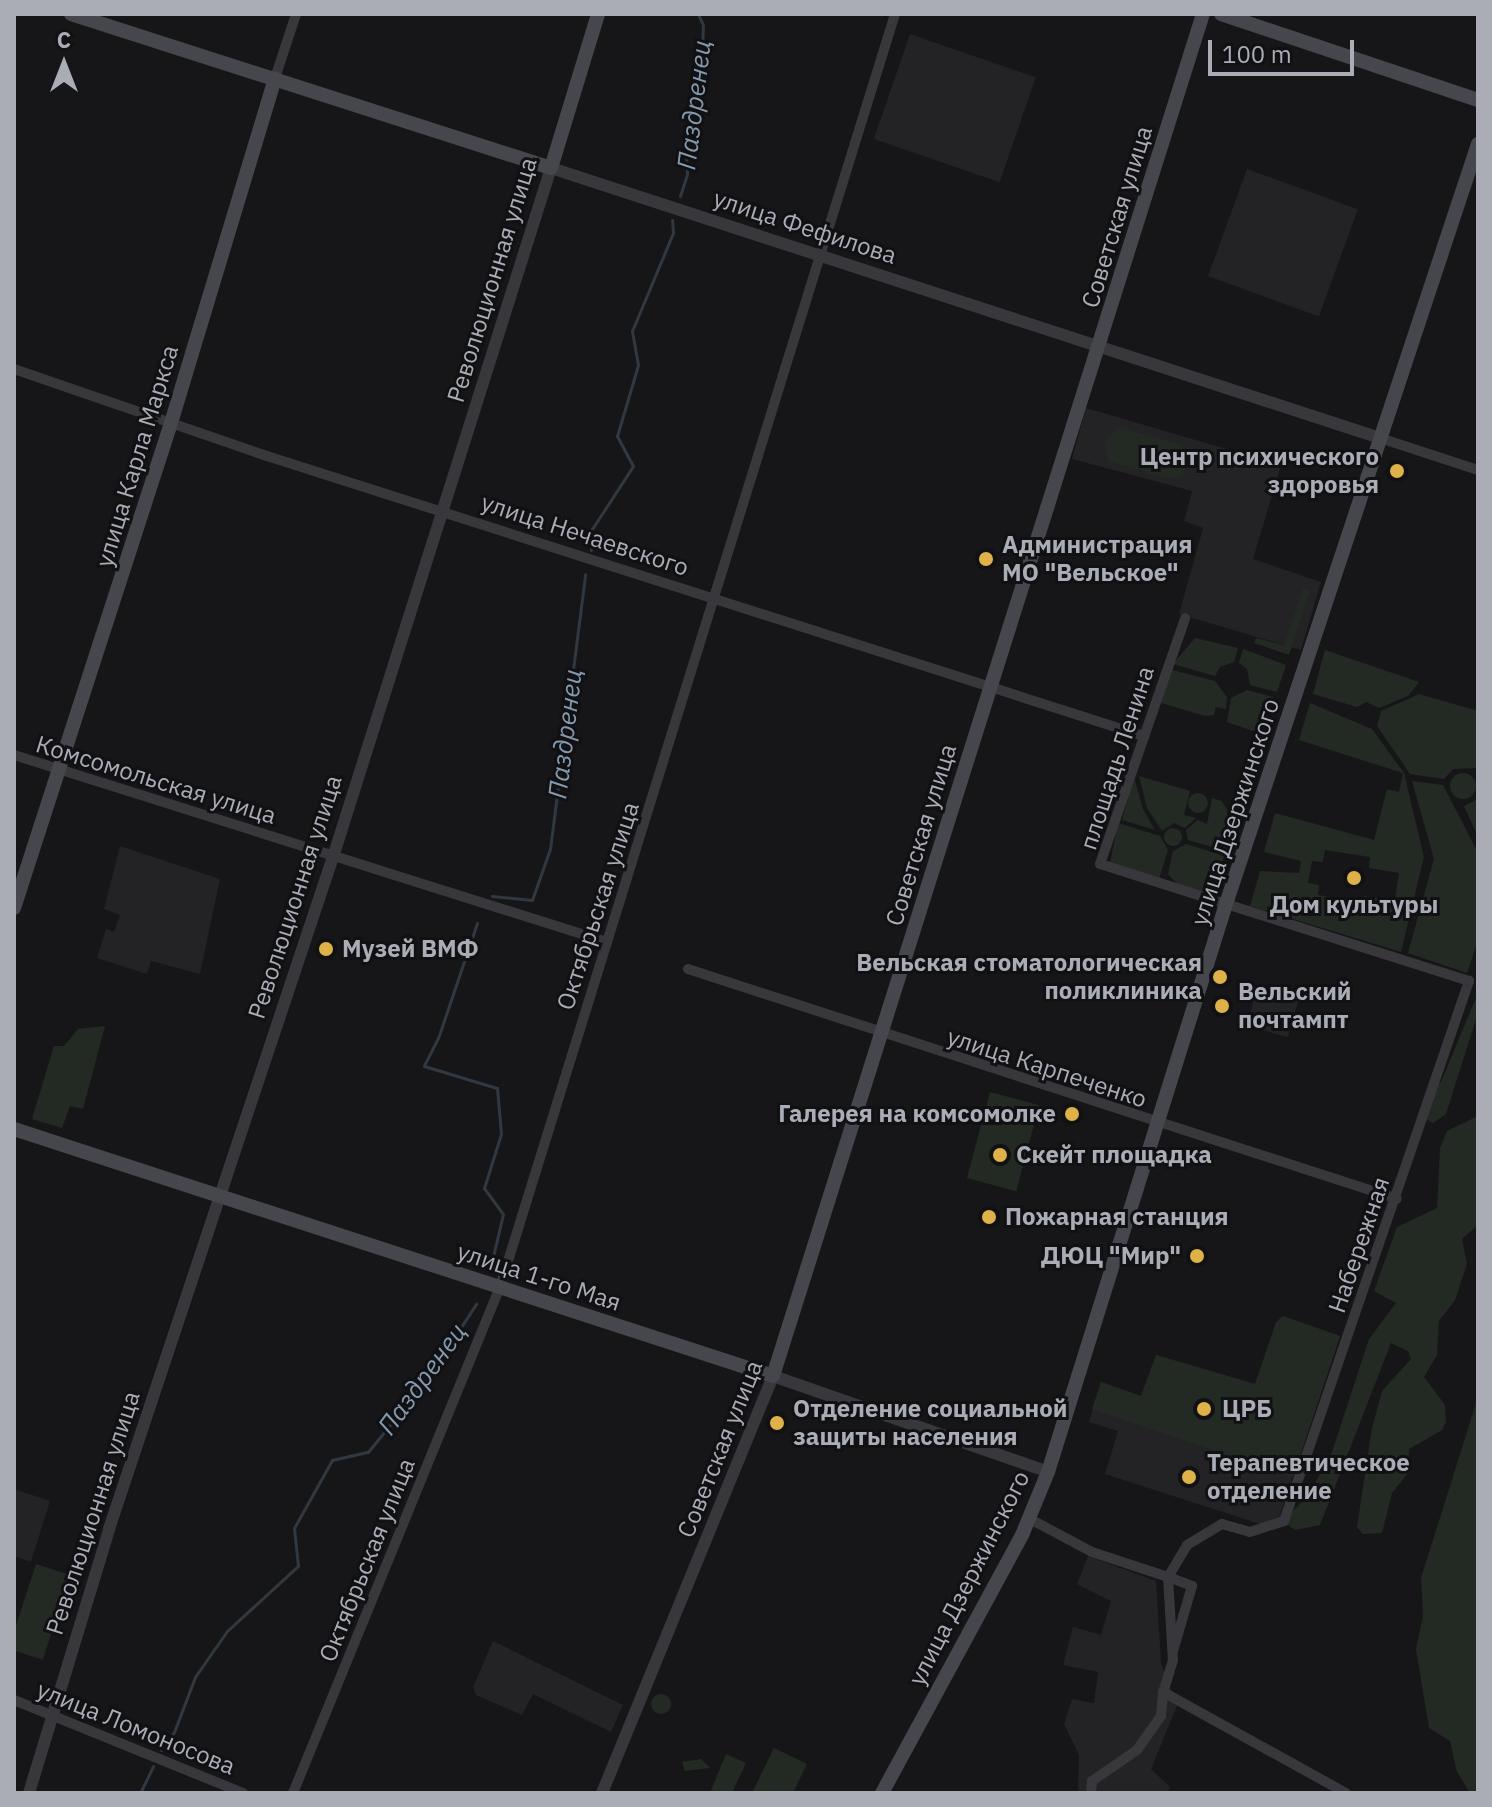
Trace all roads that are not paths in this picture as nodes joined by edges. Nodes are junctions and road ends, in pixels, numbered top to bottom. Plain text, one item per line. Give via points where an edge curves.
1 (71, 14) edge
2 (296, 14) edge
3 (598, 14) edge
4 (895, 14) edge
5 (1203, 14) edge
6 (1221, 14) edge
7 (275, 78) junction
8 (1478, 100) edge
9 (1478, 144) edge
10 (551, 168) junction
11 (817, 255) junction
12 (1100, 345) junction
13 (14, 369) edge
14 (171, 423) junction
15 (1383, 439) junction
16 (1478, 470) edge
17 (443, 511) junction
18 (712, 598) junction
19 (1185, 618) dead end
20 (991, 684) junction
21 (1144, 736) junction
22 (14, 755) edge
23 (58, 771) junction
24 (334, 854) junction
25 (1226, 904) junction
26 (14, 908) edge
27 (607, 942) junction
28 (688, 969) dead end
29 (1469, 981) joint
30 (882, 1036) junction
31 (1158, 1124) junction
32 (14, 1129) edge
33 (220, 1195) junction
34 (1397, 1199) junction
35 (500, 1287) junction
36 (773, 1376) junction
37 (1048, 1472) junction
38 (1030, 1519) junction
39 (1168, 1577) junction
40 (1173, 1651) junction
41 (1163, 1692) junction
42 (14, 1700) edge
43 (53, 1713) junction
44 (29, 1793) edge
45 (243, 1793) edge
46 (293, 1793) edge
47 (602, 1793) edge
48 (882, 1793) edge
49 (1091, 1793) edge
50 (1346, 1793) edge

1 - 7 main road, улица Фефилова
2 - 7 street, улица Карла Маркса
3 - 10 main road, Революционная улица
4 - 11 street, Октябрьская улица
5 - 12 main road, Советская улица
6 - 8 main road
7 - 10 main road, улица Фефилова
7 - 14 main road, улица Карла Маркса
9 - 15 main road, улица Дзержинского
10 - 11 street, улица Фефилова
10 - 17 street, Революционная улица
11 - 12 street, улица Фефилова
11 - 18 street, Октябрьская улица
12 - 15 street, улица Фефилова
12 - 20 main road, Советская улица
13 - 14 street, улица Нечаевского
14 - 17 street, улица Нечаевского
14 - 23 main road, улица Карла Маркса
15 - 16 street, улица Фефилова
15 - 25 main road, улица Дзержинского
17 - 18 street, улица Нечаевского
17 - 24 street, Революционная улица
18 - 20 street, улица Нечаевского
18 - 27 street, Октябрьская улица
19 - 21 street, площадь Ленина
20 - 21 street, улица Нечаевского
20 - 30 main road, Советская улица
21 - 25 street, площадь Ленина via 1100,864
22 - 23 street, Комсомольская улица
23 - 24 street, Комсомольская улица
23 - 26 main road, улица Карла Маркса
24 - 27 street, Комсомольская улица
24 - 33 street, Революционная улица
25 - 29 street, площадь Ленина
25 - 31 main road, улица Дзержинского
27 - 35 street, Октябрьская улица
28 - 30 street, улица Карпеченко
29 - 34 street, Набережная
30 - 31 street, улица Карпеченко
30 - 36 main road, Советская улица
31 - 34 street, улица Карпеченко
31 - 37 main road, улица Дзержинского
32 - 33 main road, улица 1-го Мая
33 - 35 main road, улица 1-го Мая
33 - 43 street, Революционная улица
34 - 39 street, Набережная via 1284,1521 1250,1532 1222,1524 1205,1530 1187,1545
35 - 36 main road, улица 1-го Мая
35 - 46 street, Октябрьская улица
36 - 37 street, улица 1-го Мая
36 - 47 street, Советская улица
37 - 38 main road, улица Дзержинского
38 - 39 street via 1092,1552
38 - 48 main road, улица Дзержинского
39 - 40 street
39 - 40 street via 1192,1586
40 - 41 street
41 - 49 street via 1161,1716 1137,1750 1092,1781
41 - 50 street
42 - 43 street, улица Ломоносова
43 - 44 street, Революционная улица
43 - 45 street, улица Ломоносова

